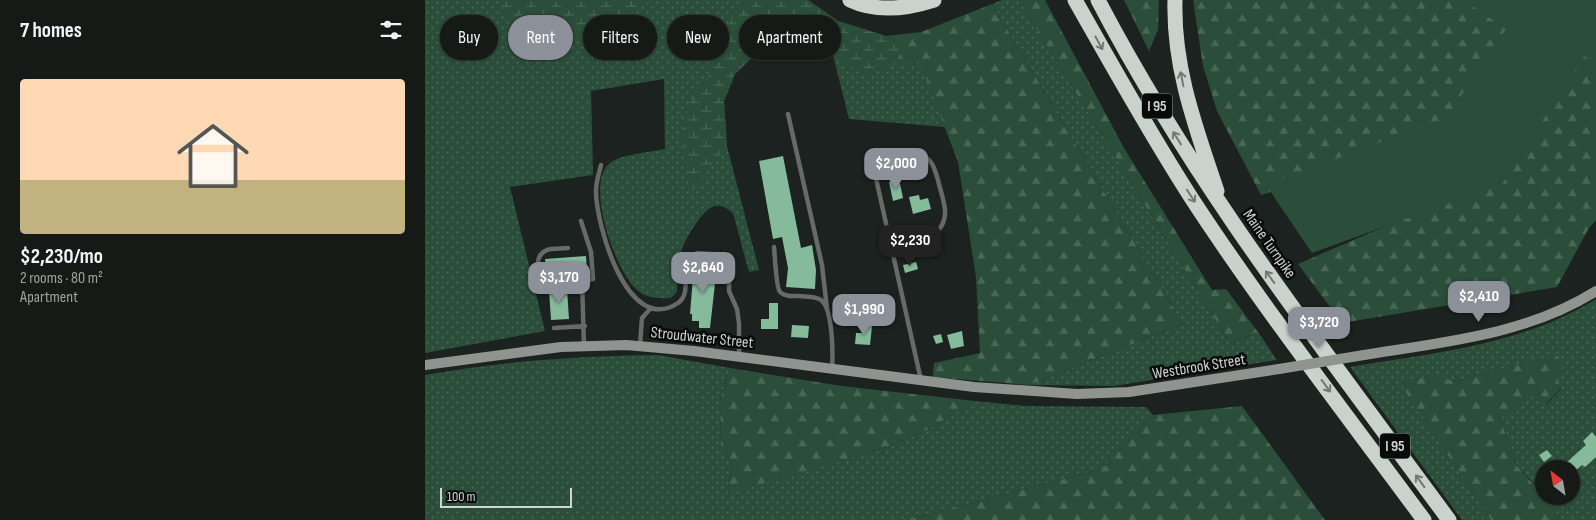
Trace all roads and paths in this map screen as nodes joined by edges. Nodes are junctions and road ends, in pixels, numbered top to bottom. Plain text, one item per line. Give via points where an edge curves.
1 (850, 0) edge
2 (875, 0) edge
3 (908, 0) edge
4 (934, 0) edge
5 (1075, 0) edge
6 (1098, 0) edge
7 (1175, 0) edge
8 (788, 114) dead end
9 (601, 165) dead end
10 (1223, 209) junction
11 (581, 221) dead end
12 (773, 247) dead end
13 (569, 248) dead end
14 (893, 255) junction
15 (582, 280) junction
16 (1596, 291) edge
17 (651, 308) junction
18 (827, 309) junction
19 (585, 326) junction
20 (554, 328) dead end
21 (584, 346) junction
22 (640, 346) junction
23 (739, 357) junction
24 (425, 365) edge
25 (831, 369) junction
26 (922, 381) junction
27 (974, 387) joint
28 (1424, 520) edge
29 (1449, 520) edge

1 - 4 highway via 891,9
2 - 3 highway
5 -> 28 highway, I 95 via 1136,109 1193,200
10 -> 6 highway, Maine Turnpike / I 95 via 1148,91
10 -> 7 highway via 1186,97 1176,41
8 - 18 lane via 822,265
9 - 17 lane via 596,192 610,259 623,283
29 -> 10 highway, Maine Turnpike / I 95
11 - 15 lane via 591,252 593,279
12 - 18 lane via 780,292 813,297 821,300
13 - 15 lane via 548,250 542,254 539,273 546,282
14 - 14 lane via 875,170 883,162 922,155 934,167 945,214 938,229 922,244
14 - 26 lane
15 - 19 lane
16 - 27 main road, Westbrook Street, bridge via 1554,313 1507,330 1279,369 1129,392 1045,393
17 - 22 lane via 642,318
17 - 23 lane via 671,306 683,297 686,265 693,254 726,255 729,291 739,323
18 - 25 lane via 833,353
19 - 20 lane
19 - 21 lane
21 - 22 main road, Stroudwater Street
21 - 24 main road, Stroudwater Street
22 - 23 main road, Stroudwater Street
23 - 25 main road, Stroudwater Street
25 - 26 main road, Stroudwater Street
26 - 27 main road, Stroudwater Street

